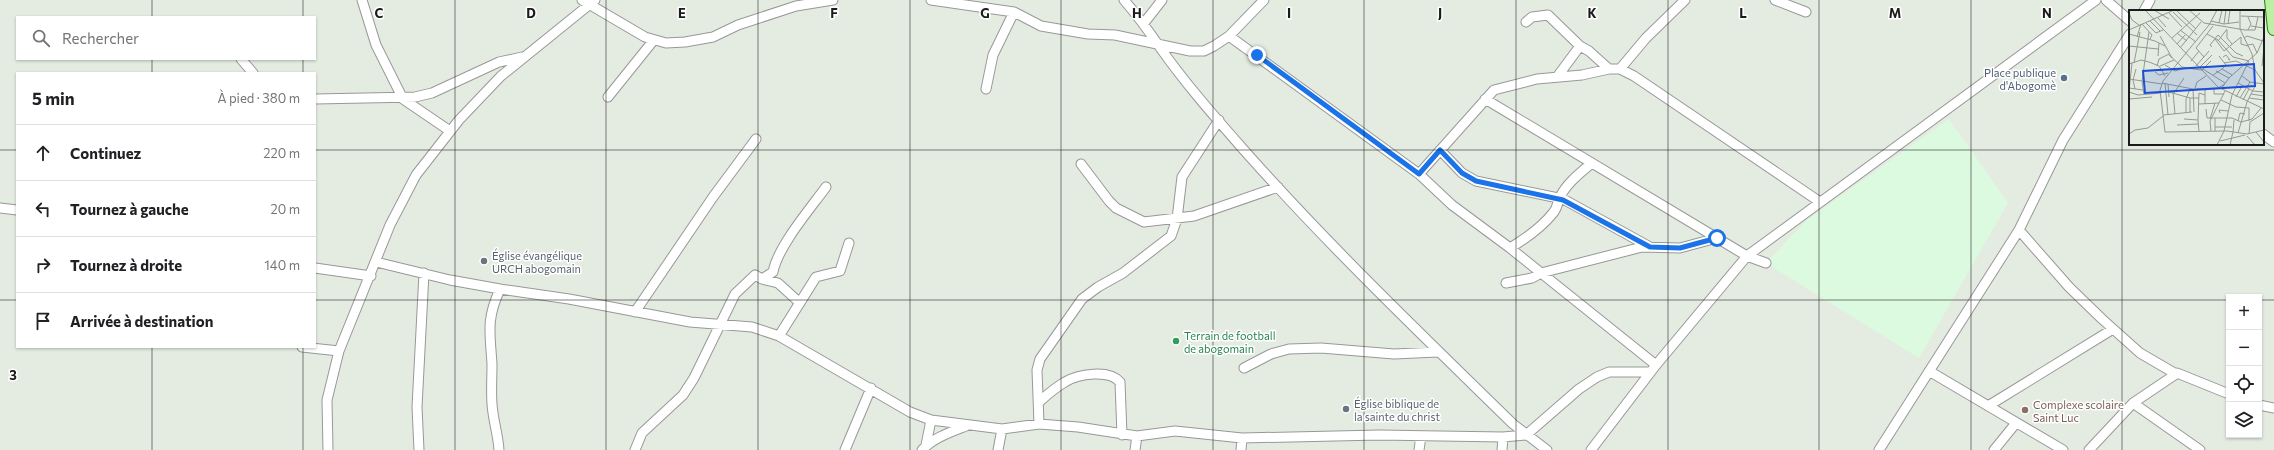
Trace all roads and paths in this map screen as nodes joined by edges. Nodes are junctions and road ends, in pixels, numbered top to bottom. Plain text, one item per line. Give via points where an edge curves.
1 (362, 0) edge
2 (834, 0) edge
3 (931, 0) edge
4 (1124, 0) edge
5 (1162, 0) edge
6 (1264, 0) edge
7 (1685, 0) edge
8 (1775, 0) edge
9 (2096, 0) edge
10 (2106, 0) edge
11 (2150, 0) edge
12 (589, 2) edge
13 (2272, 2) edge
14 (2145, 10) edge
15 (1014, 12) junction
16 (1806, 12) dead end
17 (2129, 20) edge
18 (1526, 22) dead end
19 (1144, 23) junction
20 (2274, 29) edge
21 (1229, 36) junction
22 (2129, 36) edge
23 (653, 41) junction
24 (1159, 46) junction
25 (1580, 46) junction
26 (523, 57) junction
27 (242, 60) edge
28 (1609, 69) junction
29 (1620, 69) junction
30 (252, 72) edge
31 (1557, 77) junction
32 (986, 89) dead end
33 (608, 97) dead end
34 (316, 99) edge
35 (403, 99) junction
36 (1485, 99) junction
37 (1219, 120) junction
38 (450, 131) junction
39 (2264, 135) edge
40 (756, 139) dead end
41 (2274, 142) edge
42 (1440, 150) junction
43 (1592, 163) junction
44 (1081, 164) dead end
45 (1419, 174) junction
46 (826, 187) dead end
47 (1278, 187) junction
48 (1559, 198) junction
49 (1820, 202) junction
50 (0, 208) edge
51 (16, 210) edge
52 (1177, 219) junction
53 (2019, 230) junction
54 (1717, 238) junction
55 (849, 243) dead end
56 (1650, 247) junction
57 (1510, 248) junction
58 (1747, 256) junction
59 (376, 262) junction
60 (1766, 263) dead end
61 (316, 268) edge
62 (424, 273) junction
63 (1541, 273) junction
64 (371, 276) junction
65 (762, 279) junction
66 (1506, 283) dead end
67 (500, 289) junction
68 (800, 303) junction
69 (635, 312) junction
70 (720, 324) junction
71 (2113, 329) junction
72 (779, 336) junction
73 (311, 348) edge
74 (339, 351) junction
75 (1438, 352) junction
76 (1244, 368) dead end
77 (1653, 368) junction
78 (1929, 371) junction
79 (2176, 374) junction
80 (871, 388) junction
81 (2226, 393) edge
82 (1040, 401) junction
83 (2134, 404) junction
84 (1988, 406) junction
85 (2262, 406) edge
86 (2274, 408) edge
87 (931, 420) junction
88 (2016, 423) junction
89 (1039, 424) junction
90 (967, 426) junction
91 (1002, 430) junction
92 (1122, 435) junction
93 (1526, 435) junction
94 (1137, 436) junction
95 (1421, 436) junction
96 (1503, 437) junction
97 (1242, 438) junction
98 (924, 447) edge
99 (328, 450) edge
100 (419, 450) edge
101 (499, 450) edge
102 (635, 450) edge
103 (845, 450) edge
104 (998, 450) edge
105 (1135, 450) edge
106 (1241, 450) edge
107 (1419, 450) edge
108 (1502, 450) edge
109 (1547, 450) edge
110 (1591, 450) edge
111 (1879, 450) edge
112 (1994, 450) edge
113 (2063, 450) edge
114 (2089, 450) edge
115 (2200, 450) edge

1 - 35 street via 376,45
2 - 23 street via 796,6 738,25 713,37 685,42
3 - 15 street
4 - 19 street
5 - 19 street
6 - 21 street
7 - 29 street via 1646,38
8 - 16 street
9 - 49 street
10 - 17 street
11 - 14 street
12 - 23 street
12 - 26 street
13 - 20 main road
15 - 24 street via 1041,26 1088,34 1116,35
15 - 32 street via 993,55
18 - 25 street via 1532,17 1548,15
19 - 24 street
21 - 24 street via 1204,50 1190,51
21 - 45 street
22 - 53 street via 2063,140
23 - 33 street
24 - 37 street
25 - 28 street
25 - 31 street
26 - 35 street via 499,62 432,93
26 - 38 street via 501,76
27 - 30 street
28 - 29 street
28 - 31 street
29 - 49 street
31 - 36 street via 1507,86 1494,90
34 - 35 street
35 - 38 street
36 - 42 street
36 - 43 street
37 - 47 street
37 - 52 street via 1182,176
38 - 59 street via 416,175 390,225
39 - 41 street
40 - 69 street
42 - 45 street
42 - 48 street via 1462,173 1476,181
43 - 48 street via 1568,184
43 - 54 street
44 - 52 street via 1103,195 1116,208 1144,222
45 - 57 street via 1452,205
46 - 65 street via 800,221 774,264 773,272
47 - 52 street via 1208,212
47 - 75 street
48 - 56 street
48 - 57 street via 1553,214
49 - 58 street
50 - 51 street
52 - 82 street via 1171,236 1158,248 1082,299 1040,359 1037,370
53 - 71 street via 2068,287
53 - 78 street
54 - 56 street via 1680,248
54 - 58 street
55 - 68 street via 840,271 816,277
56 - 63 street
57 - 63 street
58 - 60 street
58 - 77 street
59 - 62 street
59 - 64 street
61 - 64 street
62 - 67 street
62 - 100 street via 417,406
63 - 66 street via 1532,278
63 - 77 street
64 - 74 street
65 - 68 street via 778,283
65 - 70 street via 756,275 736,294
67 - 69 street via 569,298
67 - 101 street via 490,317 489,342 492,406
68 - 72 street
69 - 70 street via 690,322
70 - 72 street via 752,327
70 - 102 street via 683,395 642,433
71 - 79 street via 2140,353
71 - 84 street
72 - 80 street
73 - 74 street
74 - 99 street via 327,400
75 - 76 street via 1394,354 1321,348 1290,349 1271,354
75 - 93 street
77 - 93 street via 1609,372 1597,377 1578,389
77 - 110 street
78 - 84 street
78 - 111 street
79 - 81 street
79 - 83 street
80 - 87 street via 910,412
80 - 103 street
82 - 89 street
82 - 92 street via 1066,381 1082,376 1105,374 1116,377 1120,382
83 - 114 street
83 - 115 street
84 - 88 street
85 - 86 street
87 - 90 street
87 - 98 street
88 - 112 street
88 - 113 street
89 - 91 street
89 - 92 street via 1078,427
90 - 91 street
90 - 98 street
91 - 104 street
92 - 94 street
93 - 96 street
93 - 109 street
94 - 97 street via 1175,431
94 - 105 street
95 - 96 street
95 - 97 street
95 - 107 street
96 - 108 street
97 - 106 street

